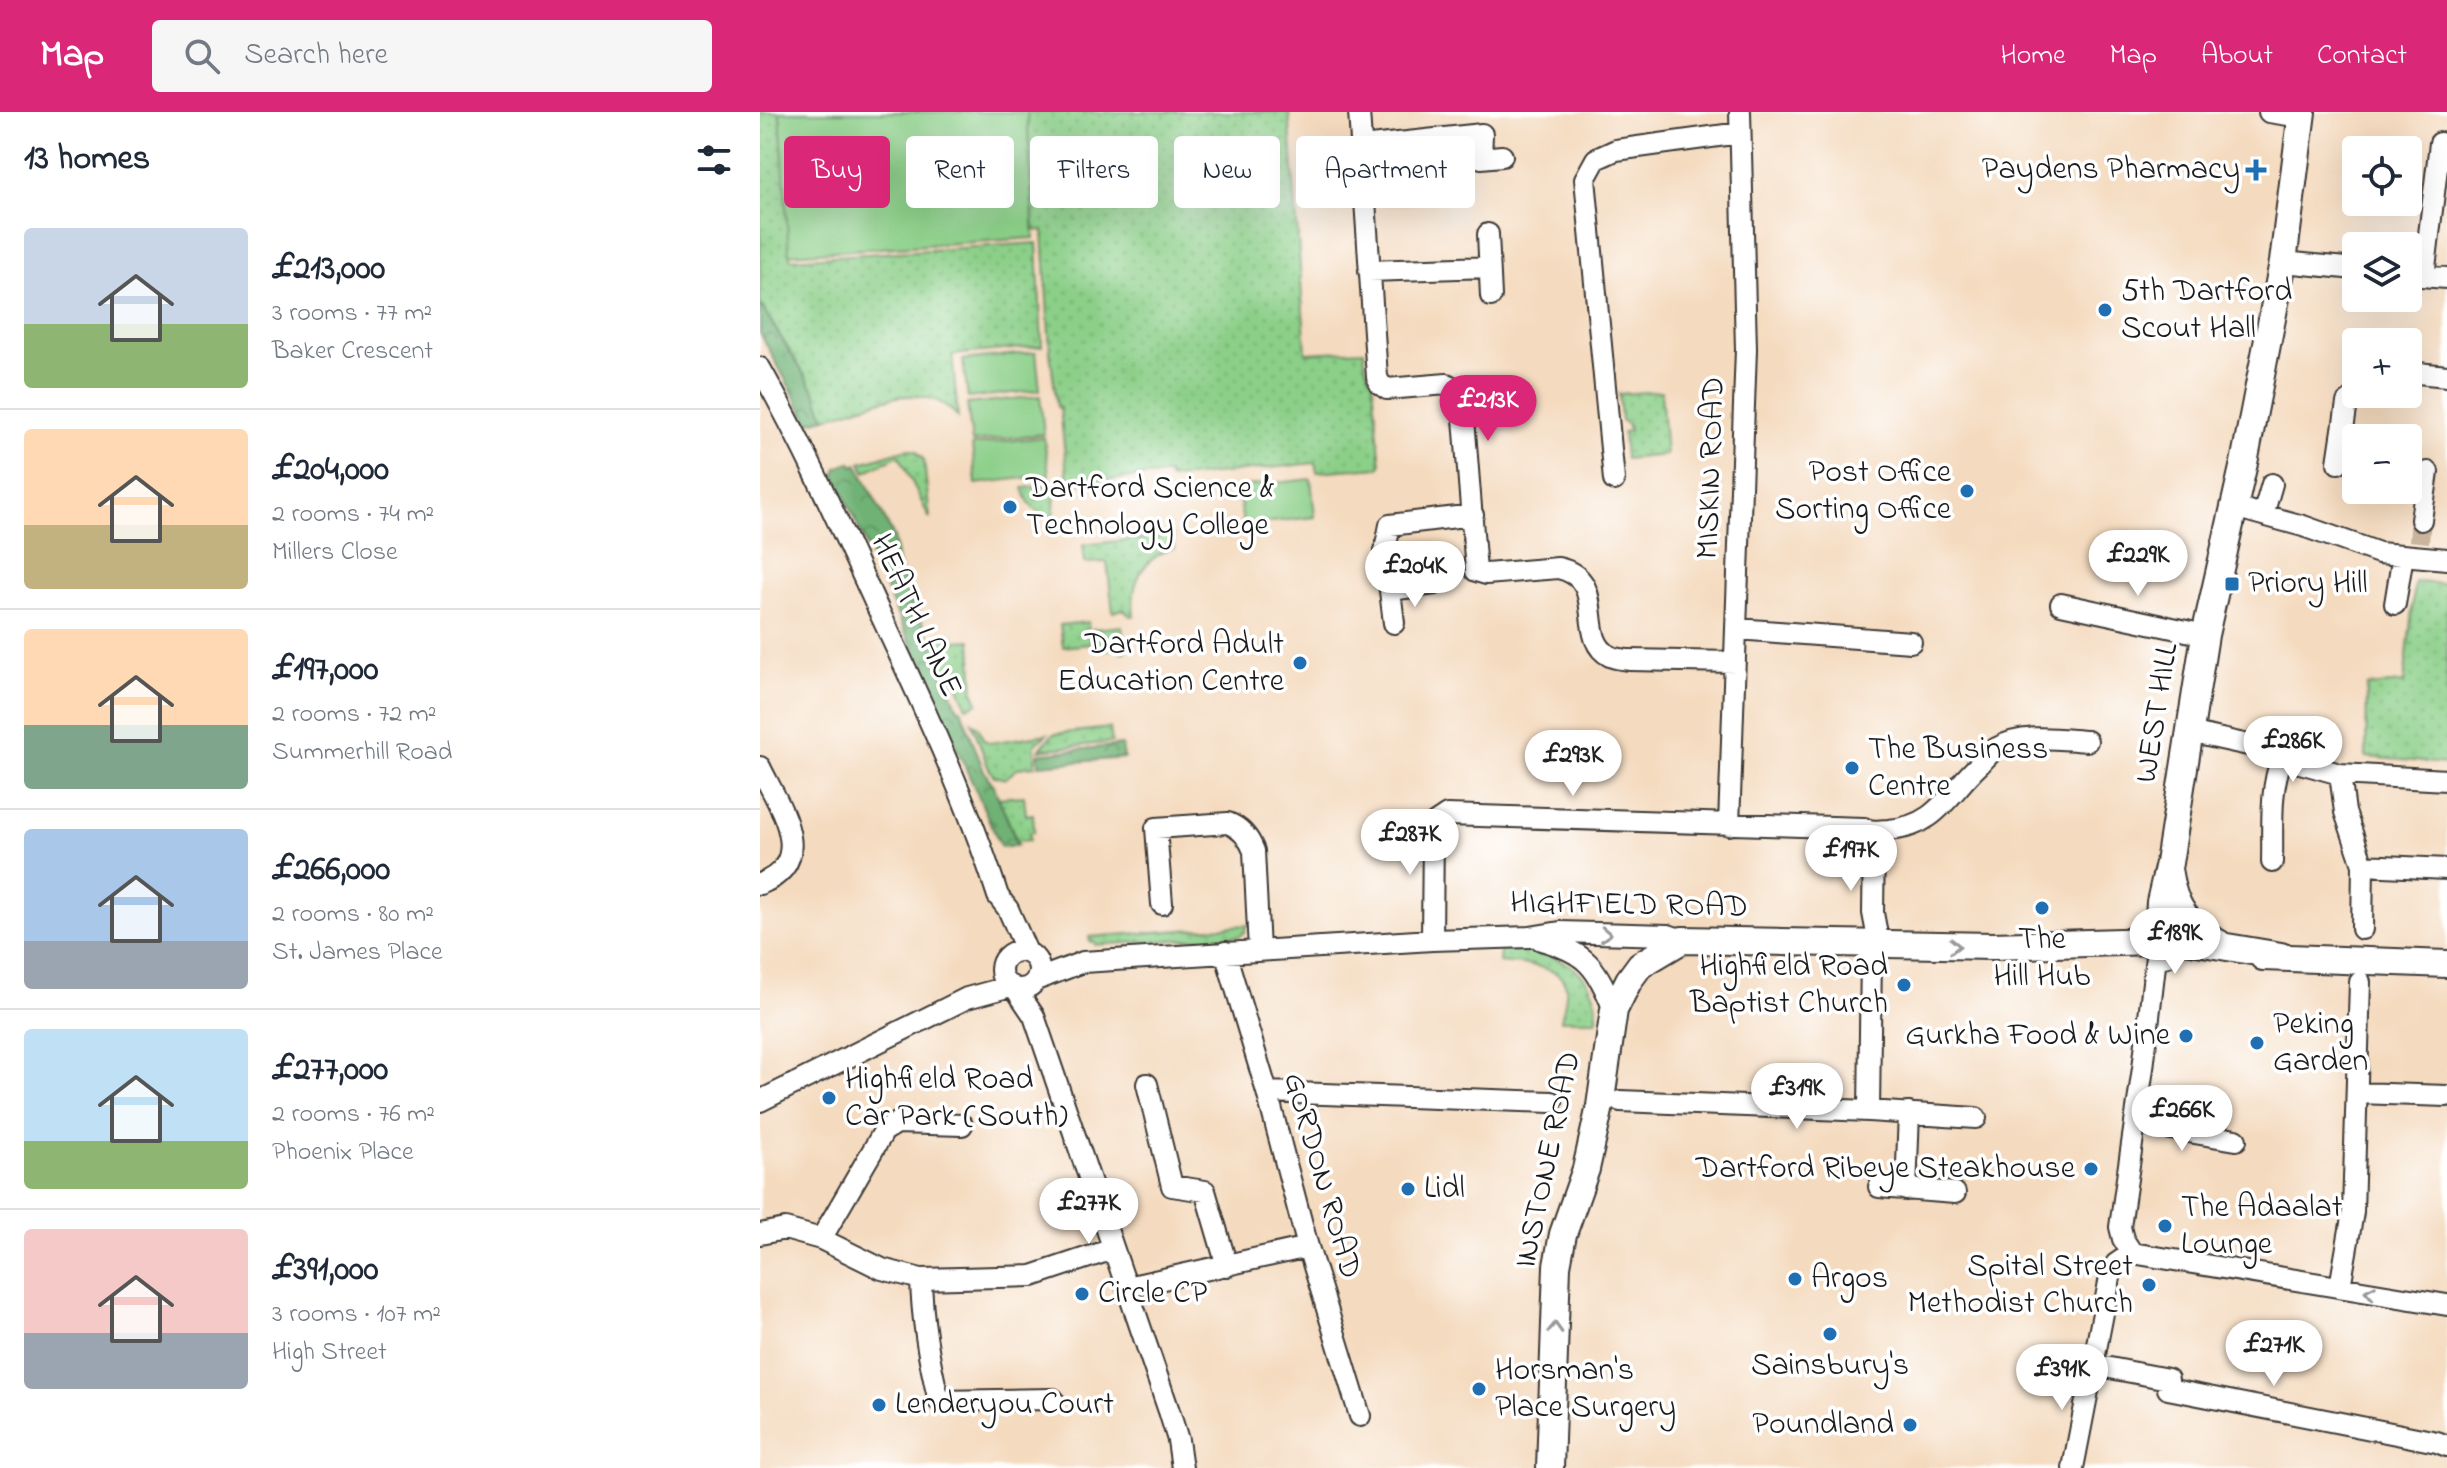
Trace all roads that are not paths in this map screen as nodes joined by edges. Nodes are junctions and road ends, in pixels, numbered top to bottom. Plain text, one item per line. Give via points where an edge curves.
1 (1359, 112) edge
2 (1740, 112) edge
3 (2269, 112) edge
4 (2302, 114) edge
5 (1740, 133) junction
6 (1360, 136) edge
7 (1463, 136) edge
8 (2440, 143) dead end
9 (1502, 156) dead end
10 (1365, 208) edge
11 (1488, 234) dead end
12 (2422, 242) edge
13 (2283, 262) junction
14 (1488, 267) junction
15 (2342, 268) edge
16 (1369, 271) junction
17 (2422, 276) edge
18 (2447, 278) edge
19 (1491, 296) dead end
20 (760, 368) edge
21 (2422, 373) edge
22 (2447, 376) edge
23 (2346, 408) edge
24 (2338, 463) dead end
25 (2428, 472) dead end
26 (1614, 480) dead end
27 (2272, 484) dead end
28 (2234, 507) junction
29 (1473, 515) junction
30 (2263, 515) junction
31 (2421, 520) tunnel mouth
32 (2413, 551) junction
33 (2447, 559) edge
34 (1435, 584) dead end
35 (1390, 590) junction
36 (2061, 604) dead end
37 (2395, 604) dead end
38 (1394, 623) dead end
39 (1737, 629) junction
40 (2205, 635) junction
41 (1911, 642) dead end
42 (1735, 662) junction
43 (2189, 732) junction
44 (2087, 741) dead end
45 (2282, 758) junction
46 (760, 767) edge
47 (2340, 774) junction
48 (2447, 780) edge
49 (1729, 825) junction
50 (1870, 832) junction
51 (2272, 862) dead end
52 (2169, 863) junction
53 (2363, 865) junction
54 (2447, 869) edge
55 (760, 884) edge
56 (998, 896) junction
57 (2160, 902) junction
58 (1162, 904) dead end
59 (2362, 929) dead end
60 (1530, 937) junction
61 (1432, 940) junction
62 (1682, 940) junction
63 (2124, 941) junction
64 (1877, 944) junction
65 (2158, 944) junction
66 (2221, 945) junction
67 (1259, 950) junction
68 (1225, 952) junction
69 (1029, 953) junction
70 (2281, 956) junction
71 (1002, 962) junction
72 (1083, 962) junction
73 (2447, 964) edge
74 (2360, 982) dead end
75 (1024, 984) junction
76 (967, 998) junction
77 (1614, 1010) junction
78 (1147, 1084) dead end
79 (1267, 1092) junction
80 (2357, 1093) junction
81 (2447, 1096) edge
82 (760, 1101) edge
83 (1620, 1101) dead end
84 (1552, 1102) dead end
85 (1869, 1111) junction
86 (1909, 1113) junction
87 (1976, 1118) dead end
88 (2135, 1123) junction
89 (962, 1125) dead end
90 (2236, 1140) dead end
91 (1879, 1187) dead end
92 (1906, 1190) junction
93 (1955, 1193) dead end
94 (760, 1234) edge
95 (821, 1239) junction
96 (1308, 1247) junction
97 (1113, 1249) junction
98 (2132, 1253) junction
99 (1227, 1266) junction
100 (921, 1279) junction
101 (1127, 1287) junction
102 (2340, 1287) junction
103 (2447, 1305) edge
104 (2094, 1365) junction
105 (1053, 1399) dead end
106 (1360, 1416) dead end
107 (2447, 1446) edge
108 (1182, 1468) edge
109 (1550, 1468) edge
110 (2073, 1468) edge

1 - 6 street
2 - 5 street, MISKIN ROAD
3 - 4 street
4 - 13 main road, WEST HILL
5 - 26 street via 1616,150 1596,159 1585,179
5 - 39 street, MISKIN ROAD via 1746,349
7 - 9 street via 1482,134 1481,158
8 - 12 street
10 - 16 street
11 - 14 street
13 - 15 street
13 - 28 main road, WEST HILL
14 - 16 street
14 - 19 street
16 - 29 street via 1380,384 1387,389 1447,384 1462,393
17 - 18 street
20 - 56 street, HEATH LANE via 810,462 933,726
21 - 22 street
23 - 24 street
25 - 31 street
27 - 30 street
28 - 30 street
28 - 40 main road, WEST HILL
29 - 35 street via 1390,525 1385,550
29 - 42 street via 1476,571 1567,570 1587,590 1594,637 1612,657
30 - 32 street via 2379,553
32 - 33 street
32 - 37 street
34 - 35 street
35 - 38 street
36 - 40 street
39 - 41 street
39 - 42 street, MISKIN ROAD
40 - 43 main road, WEST HILL
42 - 49 street, MISKIN ROAD
43 - 45 street via 2262,748
43 - 52 main road, WEST HILL
44 - 50 street via 2019,739 1995,749 1925,820
45 - 47 street
45 - 51 street via 2273,794
46 - 55 street via 791,833 784,869
47 - 48 street
47 - 53 street via 2345,812
49 - 50 street
49 - 61 street via 1447,815 1433,830
50 - 64 street
52 - 57 main road, WEST HILL
52 - 66 main road, HIGHFIELD ROAD via 2175,901 2192,926
53 - 54 street
53 - 59 street
56 - 69 street, HEATH LANE
56 - 71 street, HEATH LANE
57 - 63 main road via 2145,930
57 - 65 main road
58 - 67 street via 1155,820 1234,825 1254,851
60 - 61 street, HIGHFIELD ROAD
60 -> 62 street, HIGHFIELD ROAD via 1560,932 1668,935
60 - 77 street via 1568,948 1589,963
61 - 67 street, HIGHFIELD ROAD
62 - 64 main road, HIGHFIELD ROAD
62 - 77 main road, INSTONE ROAD via 1640,965
64 -> 63 main road, HIGHFIELD ROAD
63 - 65 main road, HIGHFIELD ROAD
64 - 85 street via 1871,954
65 - 66 main road, HIGHFIELD ROAD
65 - 70 main road, HIGHFIELD ROAD via 2169,956
65 - 88 street
66 - 70 main road, HIGHFIELD ROAD
67 - 68 street, HIGHFIELD ROAD
68 - 72 street, HIGHFIELD ROAD
68 - 79 street, GORDON ROAD
69 - 71 street via 1013,952
69 - 72 street, HIGHFIELD ROAD
69 - 75 street via 1038,963 1038,975
70 - 73 main road, HIGHFIELD ROAD
71 - 75 street via 1003,977
71 - 76 street
72 - 75 street, HIGHFIELD ROAD
74 - 80 street
75 - 76 street, HIGHFIELD ROAD
75 - 97 street
76 - 82 street
109 -> 77 main road, INSTONE ROAD via 1557,1266 1589,1156
78 - 99 street via 1172,1186 1205,1191
79 - 84 street
79 - 96 street, GORDON ROAD
80 - 81 street
80 - 102 street via 2353,1212
83 - 85 street
85 - 86 street
86 - 87 street
86 - 92 street
88 - 90 street
88 - 98 street via 2120,1227
89 - 95 street via 897,1123 884,1131
91 - 92 street
92 - 93 street
94 - 95 street via 785,1229
95 - 100 street via 882,1269
96 - 99 street
96 - 106 street, GORDON ROAD
97 - 100 street via 1032,1276
97 - 101 street
98 - 102 street
98 - 104 street via 2111,1272
99 - 101 street
100 - 105 street via 939,1401
101 - 108 street via 1178,1440
103 -> 102 street
104 - 107 street via 2168,1379 2168,1389
104 - 110 street

